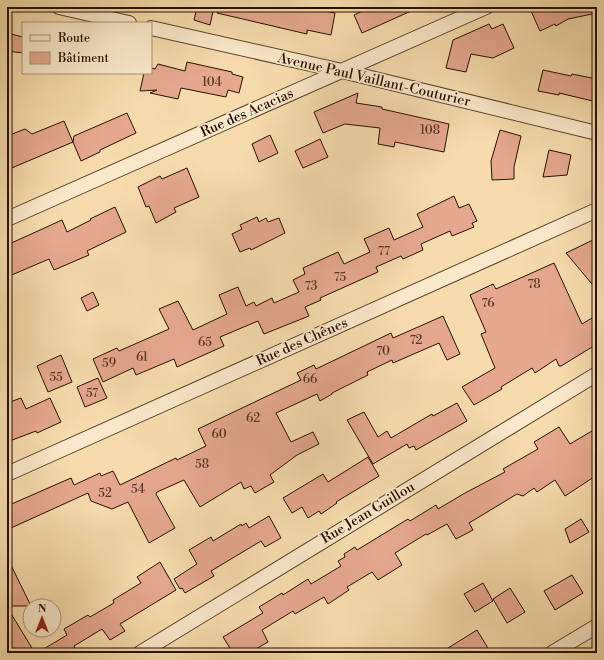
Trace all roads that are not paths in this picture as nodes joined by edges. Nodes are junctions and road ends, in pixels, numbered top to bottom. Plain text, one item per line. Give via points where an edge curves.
1 (59, 7) edge
2 (486, 7) edge
3 (125, 22) edge
4 (152, 28) edge
5 (342, 71) junction
6 (597, 133) edge
7 (597, 210) edge
8 (7, 219) edge
9 (597, 374) edge
10 (7, 474) edge
11 (597, 626) edge
12 (140, 653) edge
13 (552, 653) edge

1 - 3 street
2 - 5 street, Rue des Acacias
4 - 5 street, Avenue Paul Vaillant-Couturier
5 - 6 street, Avenue Paul Vaillant-Couturier
5 - 8 street, Rue des Acacias
7 - 10 street, Rue des Chênes
9 - 12 street, Rue Jean Guillou
11 - 13 street

